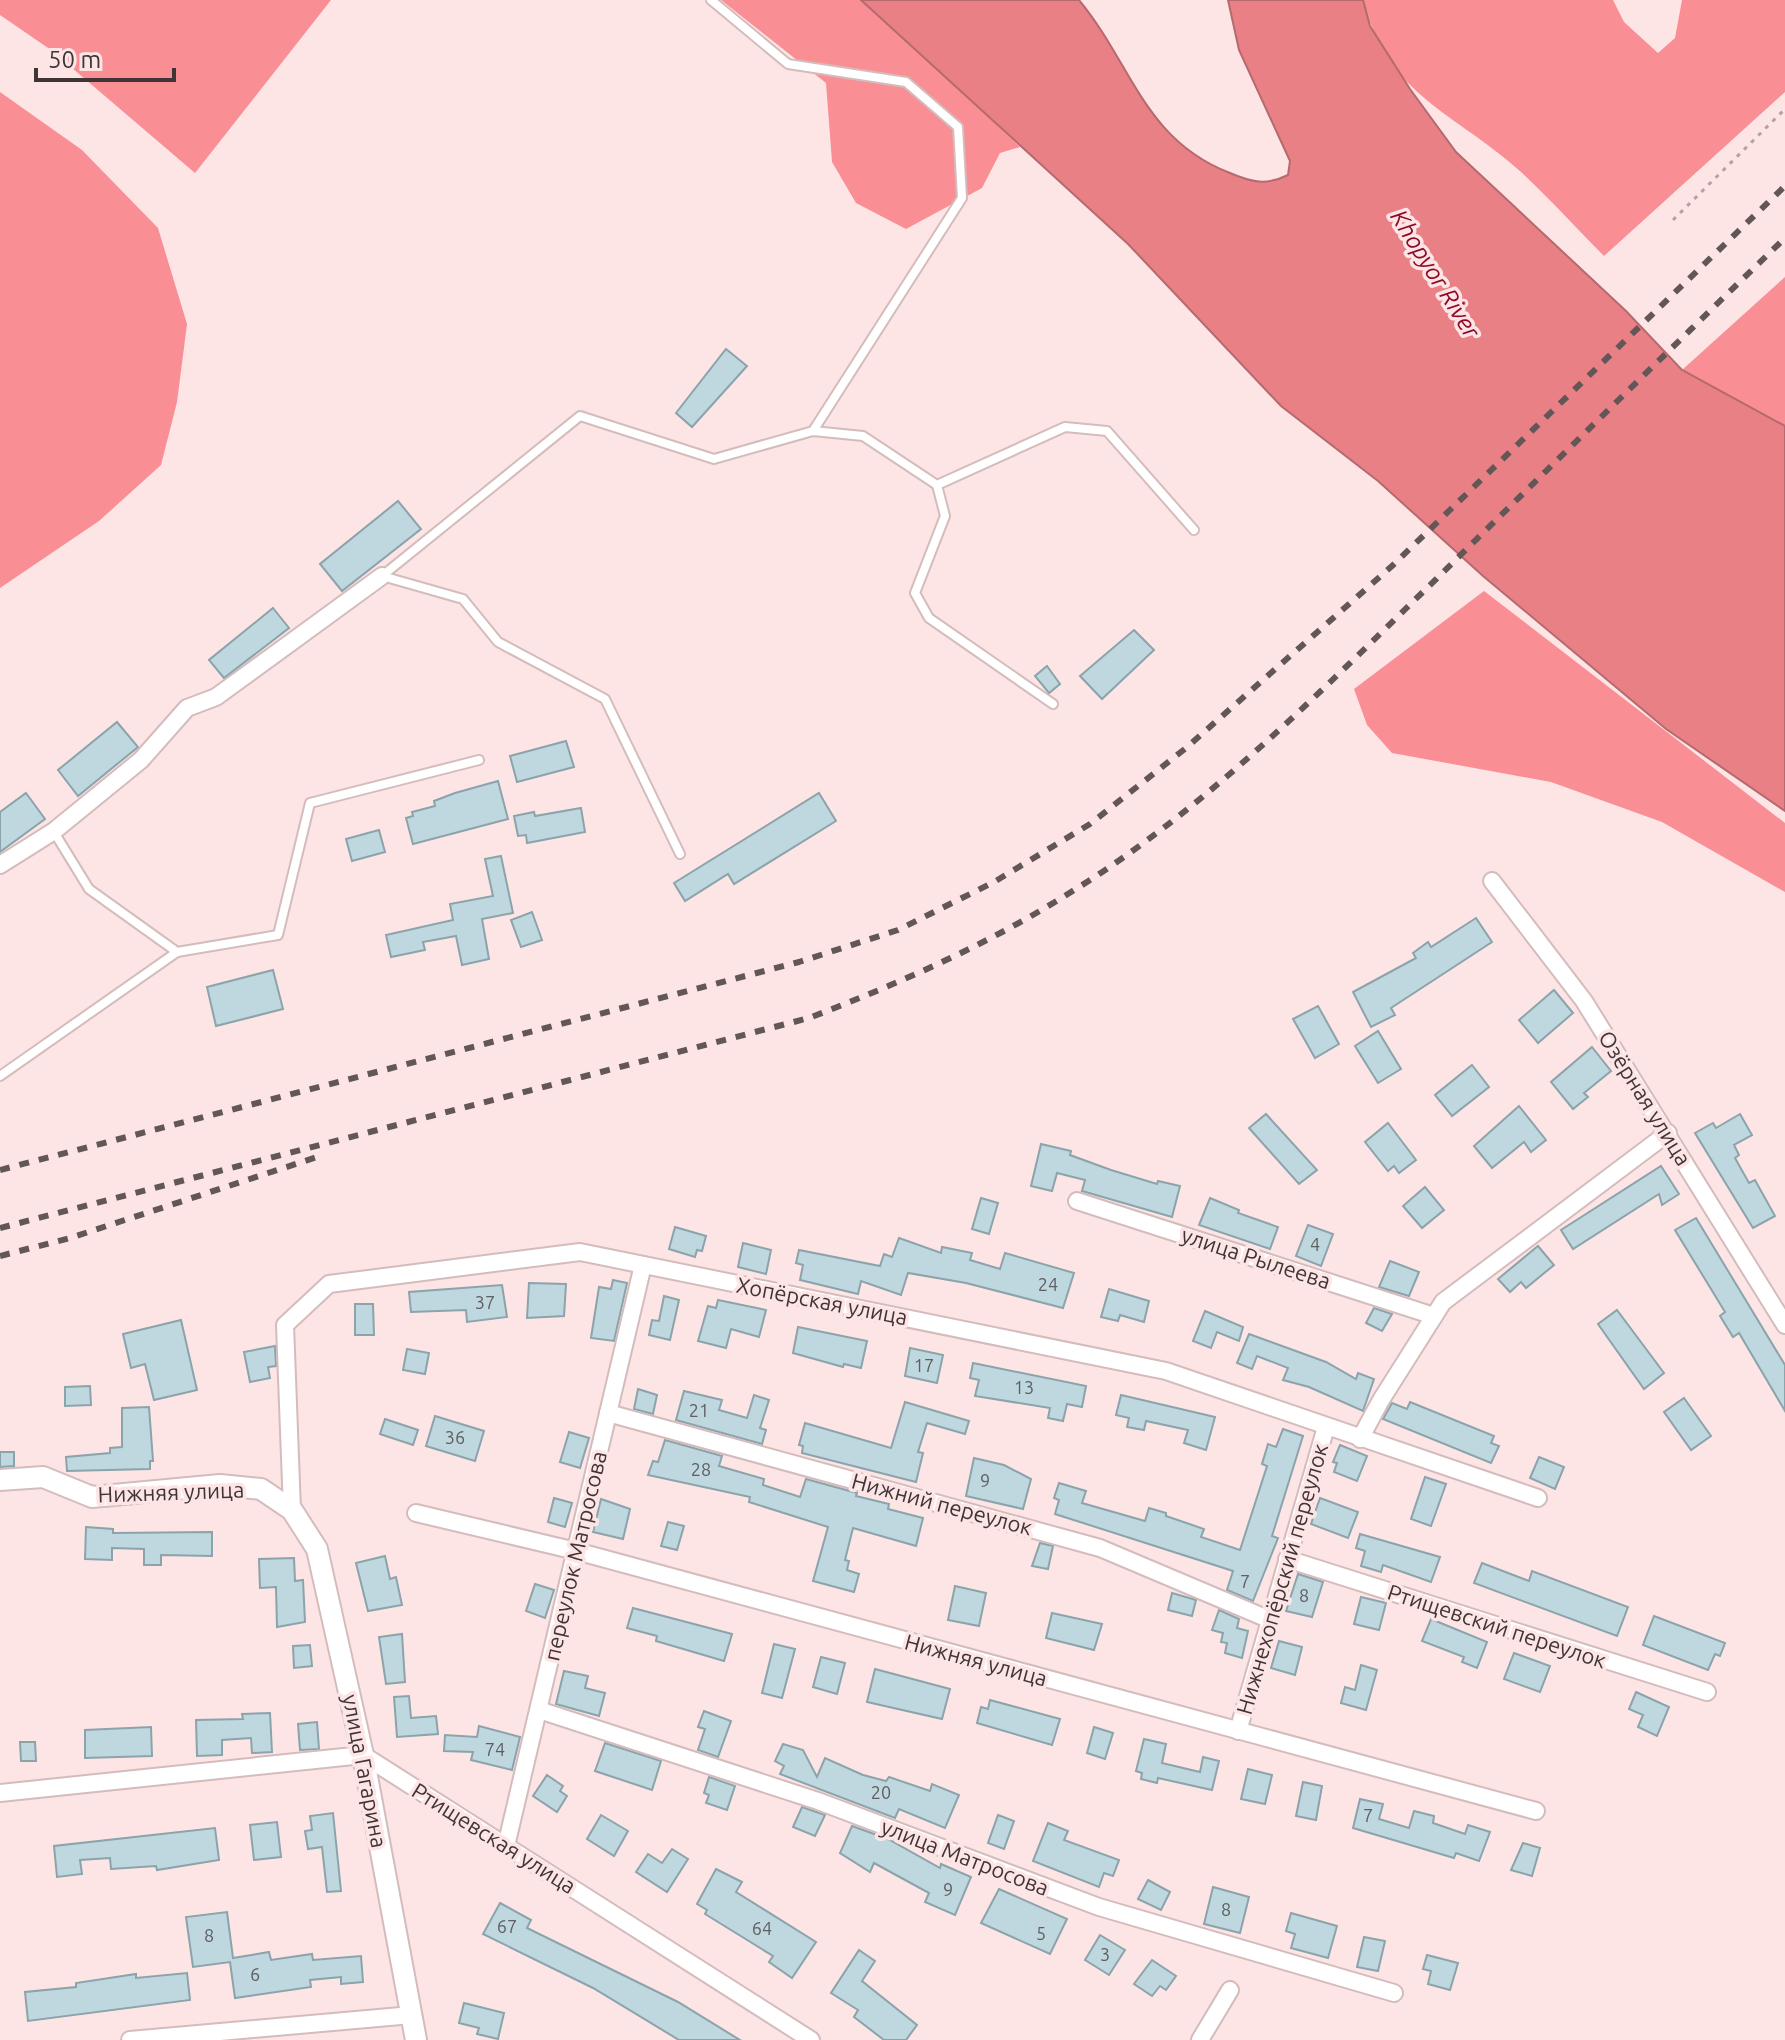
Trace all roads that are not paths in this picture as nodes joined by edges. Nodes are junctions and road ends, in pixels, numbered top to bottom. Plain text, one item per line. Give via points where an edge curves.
1 (711, 0) edge
2 (813, 431) junction
3 (937, 485) junction
4 (1194, 530) dead end
5 (382, 576) junction
6 (1053, 704) dead end
7 (479, 760) dead end
8 (54, 831) junction
9 (680, 854) dead end
10 (0, 865) edge
11 (1492, 881) dead end
12 (177, 952) junction
13 (0, 1076) edge
14 (1668, 1133) junction
15 (1077, 1201) dead end
16 (643, 1265) junction
17 (1434, 1316) junction
18 (1785, 1325) edge
19 (608, 1413) junction
20 (1326, 1427) junction
21 (1360, 1439) junction
22 (0, 1480) edge
23 (1538, 1498) dead end
24 (292, 1510) junction
25 (416, 1513) dead end
26 (576, 1551) junction
27 (1287, 1559) junction
28 (1268, 1619) junction
29 (1707, 1692) dead end
30 (539, 1710) junction
31 (1238, 1731) junction
32 (363, 1755) junction
33 (0, 1793) edge
34 (1536, 1811) dead end
35 (506, 1846) junction
36 (1230, 1990) dead end
37 (1394, 1993) dead end
38 (412, 2015) junction
39 (130, 2040) edge
40 (416, 2040) edge
41 (811, 2040) edge
42 (1200, 2040) edge

1 - 2 lane via 788,64 906,82 958,127 962,198
2 - 3 lane via 863,436
2 - 5 lane via 714,459 580,416
3 - 4 lane via 1065,427 1107,431
3 - 6 lane via 945,516 915,593 929,618
5 - 8 street via 216,697 187,708 141,760
5 - 9 lane via 463,599 498,642 605,699
7 - 12 lane via 310,803 278,935
8 - 10 street
8 - 12 lane via 89,889
11 - 14 street, Озёрная улица via 1584,1001
12 - 13 lane
14 - 17 street, Нижнехопёрский переулок via 1443,1302
14 - 18 street, Озёрная улица
15 - 17 street, улица Рылеева
16 - 19 street, переулок Матросова
16 - 20 street, Хопёрская улица via 1166,1371
16 - 24 street, Хопёрская улица via 580,1252 329,1284 285,1325
17 - 21 street, Нижнехопёрский переулок
19 - 26 street, переулок Матросова
19 - 28 street, Нижний переулок via 1100,1548
20 - 21 street, Хопёрская улица
20 - 27 street, Нижнехопёрский переулок
21 - 23 street, Хопёрская улица
22 - 24 street, Нижняя улица via 43,1477 92,1497 220,1485 261,1489
24 - 32 street, улица Гагарина via 317,1549
25 - 26 street, Нижняя улица
26 - 30 street, переулок Матросова
26 - 31 street, Нижняя улица
27 - 28 street, Нижнехопёрский переулок
27 - 29 street, Ртищевский переулок
28 - 31 street, Нижнехопёрский переулок
30 - 35 street, переулок Матросова
30 - 37 street, улица Матросова via 818,1801 1099,1907
31 - 34 street, Нижняя улица
32 - 33 street
32 - 35 street, Ртищевская улица
32 - 38 street, улица Гагарина
35 - 41 street, Ртищевская улица
36 - 42 street
38 - 39 street
38 - 40 street, улица Гагарина

